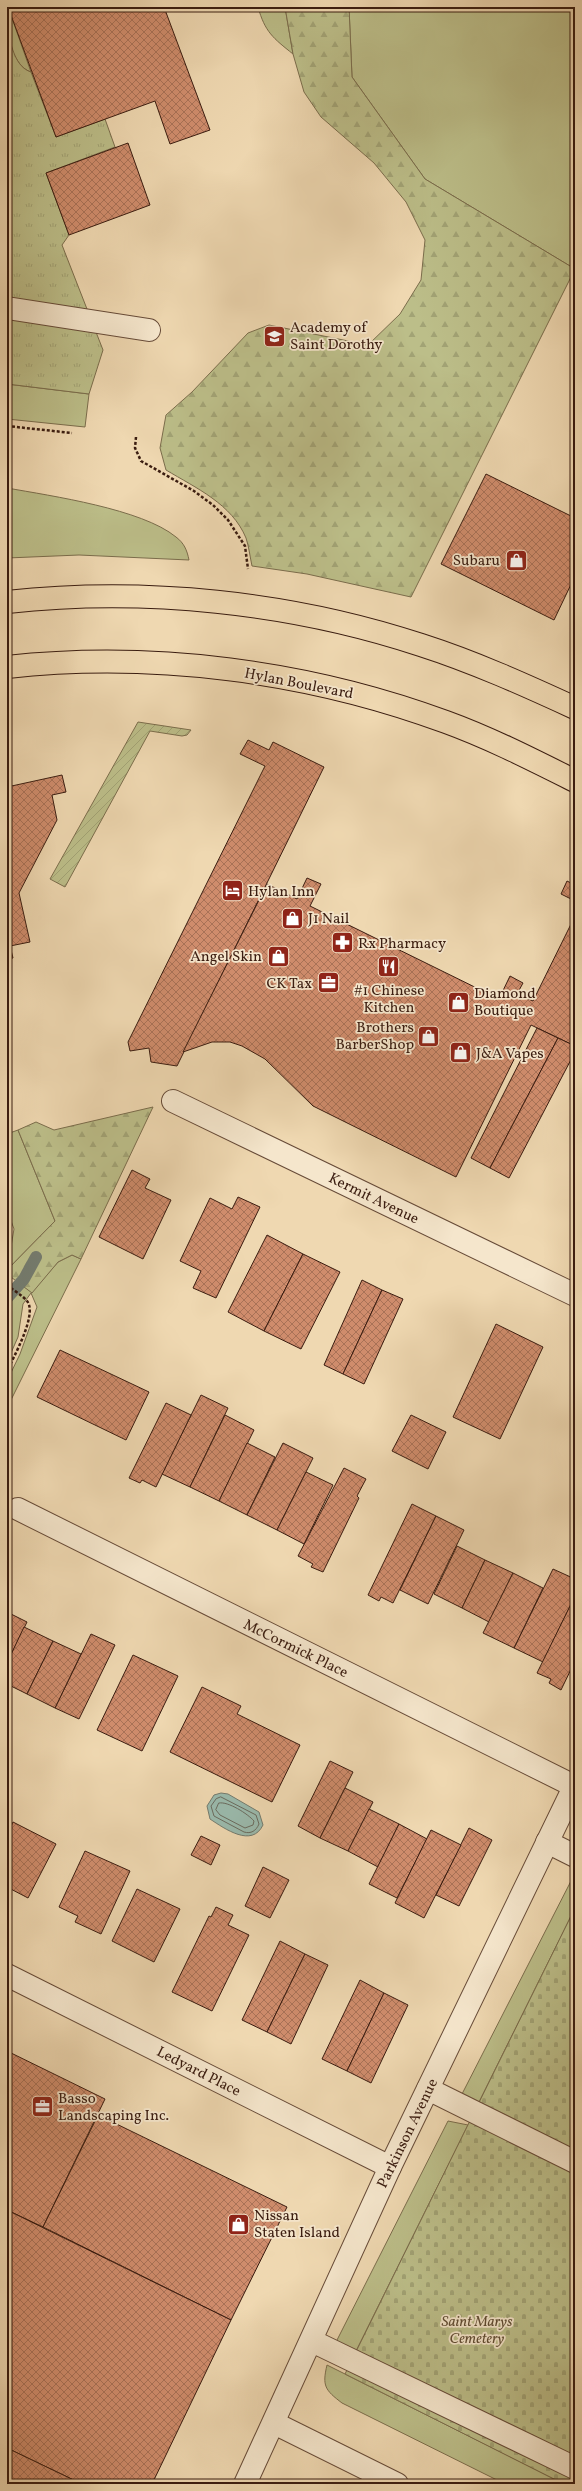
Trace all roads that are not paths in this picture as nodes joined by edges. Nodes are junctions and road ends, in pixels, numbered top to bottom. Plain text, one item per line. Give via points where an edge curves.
1 (7, 308) edge
2 (149, 330) dead end
3 (7, 602) edge
4 (7, 667) edge
5 (575, 708) edge
6 (575, 781) edge
7 (173, 1101) dead end
8 (575, 1295) edge
9 (18, 1509) dead end
10 (575, 1785) edge
11 (547, 1842) junction
12 (575, 1856) edge
13 (7, 1975) edge
14 (428, 2089) junction
15 (575, 2162) edge
16 (390, 2167) junction
17 (312, 2341) junction
18 (274, 2423) junction
19 (575, 2468) edge
20 (245, 2484) edge
21 (397, 2484) edge

1 - 2 street
3 - 5 main road via 112,598 176,600 233,604 299,615 363,628 421,645 483,667
4 - 6 main road, Hylan Boulevard via 59,663 141,663 230,669 287,679 388,702 447,722
7 - 8 street, Kermit Avenue
9 - 10 street, McCormick Place
10 - 11 street, Parkinson Avenue
11 - 12 street
11 - 14 street, Parkinson Avenue
13 - 16 street, Ledyard Place
14 - 15 street
14 - 16 street, Parkinson Avenue
16 - 17 street, Parkinson Avenue
17 - 18 street, Parkinson Avenue
17 - 19 street
18 - 20 street, Parkinson Avenue
18 - 21 street

